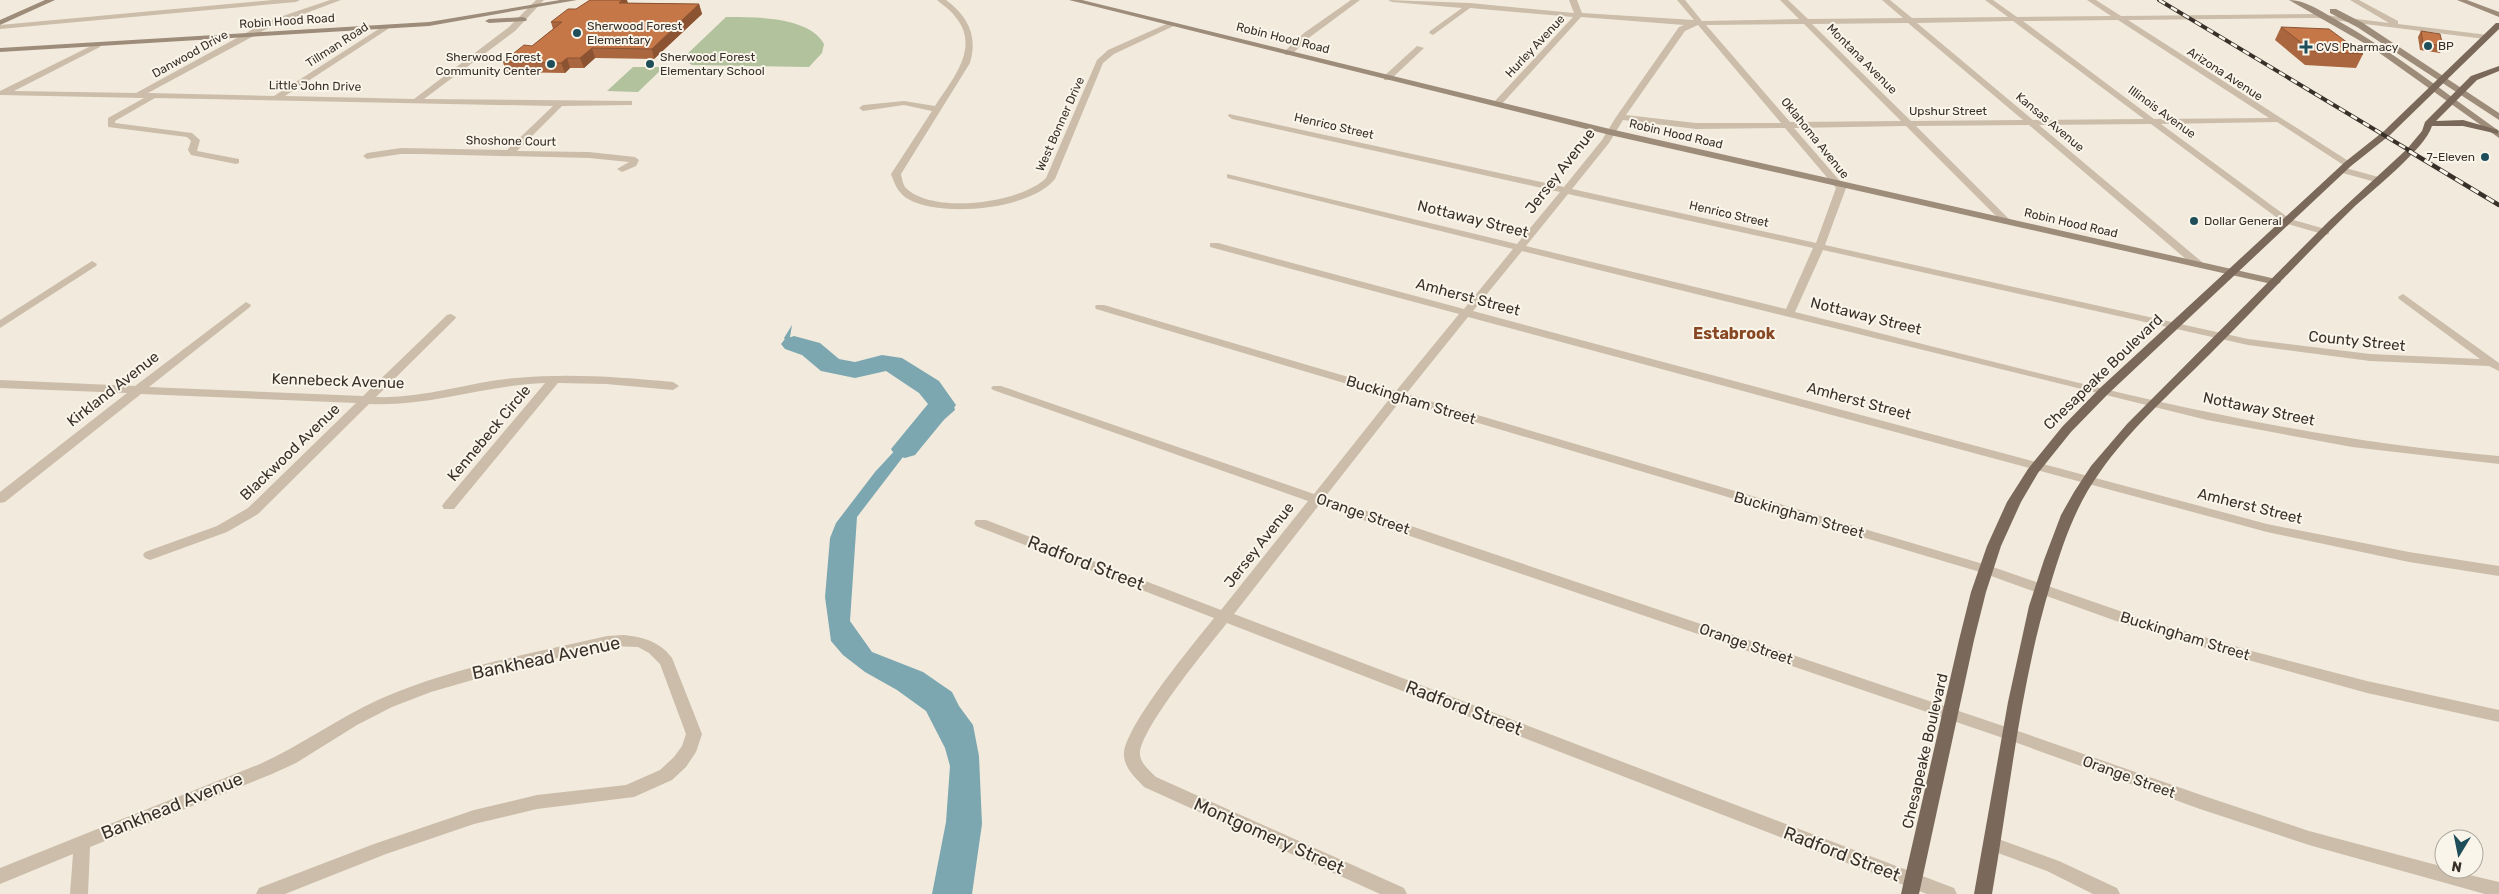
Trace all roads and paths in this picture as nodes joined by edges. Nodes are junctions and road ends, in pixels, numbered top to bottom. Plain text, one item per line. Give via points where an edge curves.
1 (51, 0) edge
2 (296, 0) edge
3 (337, 0) edge
4 (573, 0) edge
5 (940, 0) edge
6 (1073, 0) edge
7 (1356, 0) edge
8 (1392, 0) edge
9 (1573, 0) edge
10 (1681, 0) edge
11 (1784, 0) edge
12 (1886, 0) edge
13 (1989, 0) edge
14 (2091, 0) edge
15 (2292, 0) edge
16 (2310, 0) edge
17 (2354, 0) edge
18 (2461, 0) edge
19 (538, 3) edge
20 (1469, 3) edge
21 (1579, 15) junction
22 (2328, 17) junction
23 (2499, 17) edge
24 (2118, 18) junction
25 (2014, 19) junction
26 (2349, 19) junction
27 (523, 20) junction
28 (1805, 20) junction
29 (1909, 20) junction
30 (1699, 21) junction
31 (0, 23) edge
32 (429, 24) junction
33 (1174, 24) junction
34 (2396, 24) junction
35 (2498, 26) edge
36 (0, 27) edge
37 (385, 28) junction
38 (1432, 33) dead end
39 (245, 36) junction
40 (2486, 37) junction
41 (2499, 41) edge
42 (96, 45) junction
43 (1420, 48) dead end
44 (0, 50) edge
45 (1288, 53) junction
46 (2499, 68) edge
47 (1387, 78) junction
48 (2437, 83) junction
49 (2460, 91) junction
50 (1, 93) edge
51 (138, 96) junction
52 (154, 96) junction
53 (276, 98) junction
54 (2450, 100) junction
55 (416, 101) junction
56 (629, 103) dead end
57 (560, 104) junction
58 (1497, 104) junction
59 (863, 108) dead end
60 (937, 109) junction
61 (1232, 116) dead end
62 (1620, 117) junction
63 (2499, 117) edge
64 (2275, 120) junction
65 (2154, 121) junction
66 (2031, 122) junction
67 (1908, 123) junction
68 (2428, 124) junction
69 (1788, 125) junction
70 (1610, 132) junction
71 (2497, 133) edge
72 (509, 153) junction
73 (367, 156) dead end
74 (236, 161) dead end
75 (2345, 167) junction
76 (622, 169) dead end
77 (1230, 176) dead end
78 (2379, 180) junction
79 (1838, 183) junction
80 (1566, 190) junction
81 (2006, 221) junction
82 (2287, 221) junction
83 (2326, 232) junction
84 (1214, 245) dead end
85 (1520, 247) junction
86 (1819, 247) junction
87 (92, 264) dead end
88 (2198, 264) junction
89 (2232, 272) junction
90 (2276, 282) junction
91 (2403, 296) dead end
92 (246, 305) dead end
93 (1100, 307) dead end
94 (1466, 313) junction
95 (1790, 314) junction
96 (451, 317) dead end
97 (0, 325) edge
98 (2174, 326) junction
99 (2221, 336) junction
100 (2495, 365) edge
101 (553, 381) junction
102 (0, 384) edge
103 (673, 386) dead end
104 (997, 388) dead end
105 (138, 390) junction
106 (2104, 391) junction
107 (1398, 396) junction
108 (367, 400) junction
109 (2155, 404) junction
110 (2499, 460) edge
111 (2036, 466) junction
112 (2088, 480) junction
113 (0, 499) edge
114 (1316, 499) junction
115 (449, 506) dead end
116 (981, 523) dead end
117 (150, 555) dead end
118 (1985, 569) junction
119 (2499, 571) edge
120 (2040, 588) junction
121 (1224, 615) junction
122 (1950, 714) junction
123 (2499, 716) edge
124 (2012, 735) junction
125 (1141, 774) joint
126 (82, 842) junction
127 (1993, 844) junction
128 (0, 876) edge
129 (1912, 888) edge
130 (2499, 890) edge
131 (79, 894) edge
132 (265, 894) edge
133 (1398, 894) edge
134 (1948, 894) edge
135 (1983, 894) edge
136 (2111, 894) edge

1 - 31 street
2 - 36 street
3 - 39 street, Danwood Drive via 283,18
4 - 19 street, Robin Hood Road
5 - 60 street, West Bonner Drive via 958,13 966,25 971,44 966,63
6 - 33 street, Robin Hood Road
7 - 45 street via 1307,35
8 - 20 street
9 - 21 street, Hurley Avenue
10 - 30 street, Oklahoma Avenue
11 - 28 street, Montana Avenue
12 - 29 street, Kansas Avenue
13 - 25 street, Illinois Avenue
14 - 24 street, Arizona Avenue
15 - 22 street
16 - 26 street
17 - 34 street
18 - 23 street
19 - 27 street
19 - 32 street, Robin Hood Road
20 - 21 street
20 - 38 street
21 - 30 street via 1665,22
21 - 58 street, Hurley Avenue
22 - 24 street
22 - 26 street
22 - 48 street
23 - 35 street, Chesapeake Boulevard
24 - 25 street
24 - 64 street, Arizona Avenue
25 - 29 street
25 - 65 street, Illinois Avenue
26 - 34 street
26 - 48 street
27 - 32 street
27 - 55 street
28 - 29 street
28 - 30 street
28 - 67 street, Montana Avenue
29 - 66 street, Kansas Avenue
30 - 62 street, Jersey Avenue via 1682,29
30 - 69 street, Oklahoma Avenue
32 - 37 street, Robin Hood Road
33 - 45 street, Robin Hood Road
33 - 60 street, West Bonner Drive via 1104,57 1050,180 1018,198 990,204 953,206 913,197 899,186 896,174
34 - 40 street
35 - 40 main road, Chesapeake Boulevard
37 - 39 street, Robin Hood Road
37 - 53 street, Tillman Road
39 - 42 street, Robin Hood Road
39 - 51 street, Danwood Drive
40 - 41 main road
40 - 48 main road, Chesapeake Boulevard
42 - 44 street, Robin Hood Road
42 - 50 street
43 - 47 street
45 - 47 street, Robin Hood Road
46 - 49 main road via 2479,75
47 - 58 street, Robin Hood Road
48 - 49 street
48 - 54 street
48 - 75 main road, Chesapeake Boulevard via 2384,135
49 - 54 main road
49 - 63 street
50 - 51 street, Little John Drive
51 - 52 street, Little John Drive
52 - 53 street, Little John Drive
52 - 74 street via 112,120 111,125 189,135 196,140 194,153
53 - 55 street, Little John Drive
54 - 68 main road
54 - 71 street
55 - 57 street, Little John Drive
56 - 57 street, Little John Drive
57 - 72 street
58 - 70 street, Robin Hood Road
59 - 60 street via 904,103
61 - 80 street, Henrico Street
62 - 69 street, Upshur Street via 1687,125
62 - 70 street, Jersey Avenue
64 - 65 street, Upshur Street
64 - 75 street, Arizona Avenue
65 - 66 street, Upshur Street
65 - 82 street, Illinois Avenue
66 - 67 street, Upshur Street
66 - 88 street, Kansas Avenue
67 - 69 street, Upshur Street
67 - 81 street, Montana Avenue
68 - 71 main road via 2463,123
68 - 78 main road via 2410,151
69 - 79 street, Oklahoma Avenue
70 - 79 street, Robin Hood Road
70 - 80 street, Jersey Avenue
72 - 73 street, Shoshone Court via 401,151
72 - 76 street, Shoshone Court via 635,160
75 - 78 street, Arizona Avenue
75 - 82 main road, Chesapeake Boulevard
77 - 85 street, Nottaway Street
78 - 83 main road
79 - 81 street, Robin Hood Road
79 - 86 street, Oklahoma Avenue via 1841,192
80 - 85 street, Jersey Avenue
80 - 86 street, Henrico Street
81 - 88 street, Robin Hood Road
82 - 83 street, Illinois Avenue
82 - 89 main road, Chesapeake Boulevard
83 - 90 main road
84 - 94 street, Amherst Street
85 - 94 street, Jersey Avenue
85 - 95 street, Nottaway Street
86 - 95 street, Oklahoma Avenue
86 - 98 street, Henrico Street
87 - 97 street
88 - 89 street, Robin Hood Road
89 - 90 street, Robin Hood Road
89 - 98 main road, Chesapeake Boulevard
90 - 99 main road
91 - 100 street, County Street
92 - 105 street, Kirkland Avenue
93 - 107 street, Buckingham Street
94 - 107 street, Jersey Avenue
94 - 111 street, Amherst Street
95 - 106 street, Nottaway Street
96 - 108 street, Blackwood Avenue
98 - 99 street, Henrico Street
98 - 106 main road, Chesapeake Boulevard
99 - 100 street, County Street via 2358,358
99 - 109 main road
101 - 103 street, Kennebeck Avenue
101 - 108 street, Kennebeck Avenue via 494,384 425,398
101 - 115 street, Kennebeck Circle
102 - 105 street, Kennebeck Avenue
104 - 114 street, Orange Street
105 - 108 street, Kennebeck Avenue
105 - 113 street, Kirkland Avenue
106 - 109 street, Nottaway Street
106 - 111 main road, Chesapeake Boulevard via 2070,424
107 - 114 street, Jersey Avenue
107 - 118 street, Buckingham Street
108 - 117 street, Blackwood Avenue via 253,512 222,529
109 - 110 street, Nottaway Street via 2329,440 2391,450
109 - 112 main road via 2117,442
111 - 112 street, Amherst Street
111 - 118 main road, Chesapeake Boulevard via 2014,502
112 - 119 street, Amherst Street via 2267,528 2409,557
112 - 120 main road via 2069,512
114 - 121 street, Jersey Avenue
114 - 122 street, Orange Street
116 - 121 street, Radford Street
118 - 120 street, Buckingham Street
118 - 122 main road, Chesapeake Boulevard
120 - 123 street, Buckingham Street via 2135,622 2248,655 2368,687
120 - 124 main road
121 - 125 street, Jersey Avenue via 1169,686 1135,740 1132,755
121 - 129 street, Radford Street
122 - 124 street, Orange Street
122 - 129 main road, Chesapeake Boulevard
124 - 127 main road
124 - 130 street, Orange Street via 2309,838
125 - 133 street, Montgomery Street via 1150,782
126 - 128 street, Bankhead Avenue
126 - 131 street
126 - 132 street, Bankhead Avenue via 266,769 386,703 459,677 607,641 624,640 650,645 667,662 694,734 690,748 666,776 628,792 537,802 474,817
127 - 135 main road
127 - 136 street via 2053,866
129 - 134 street, Radford Street

